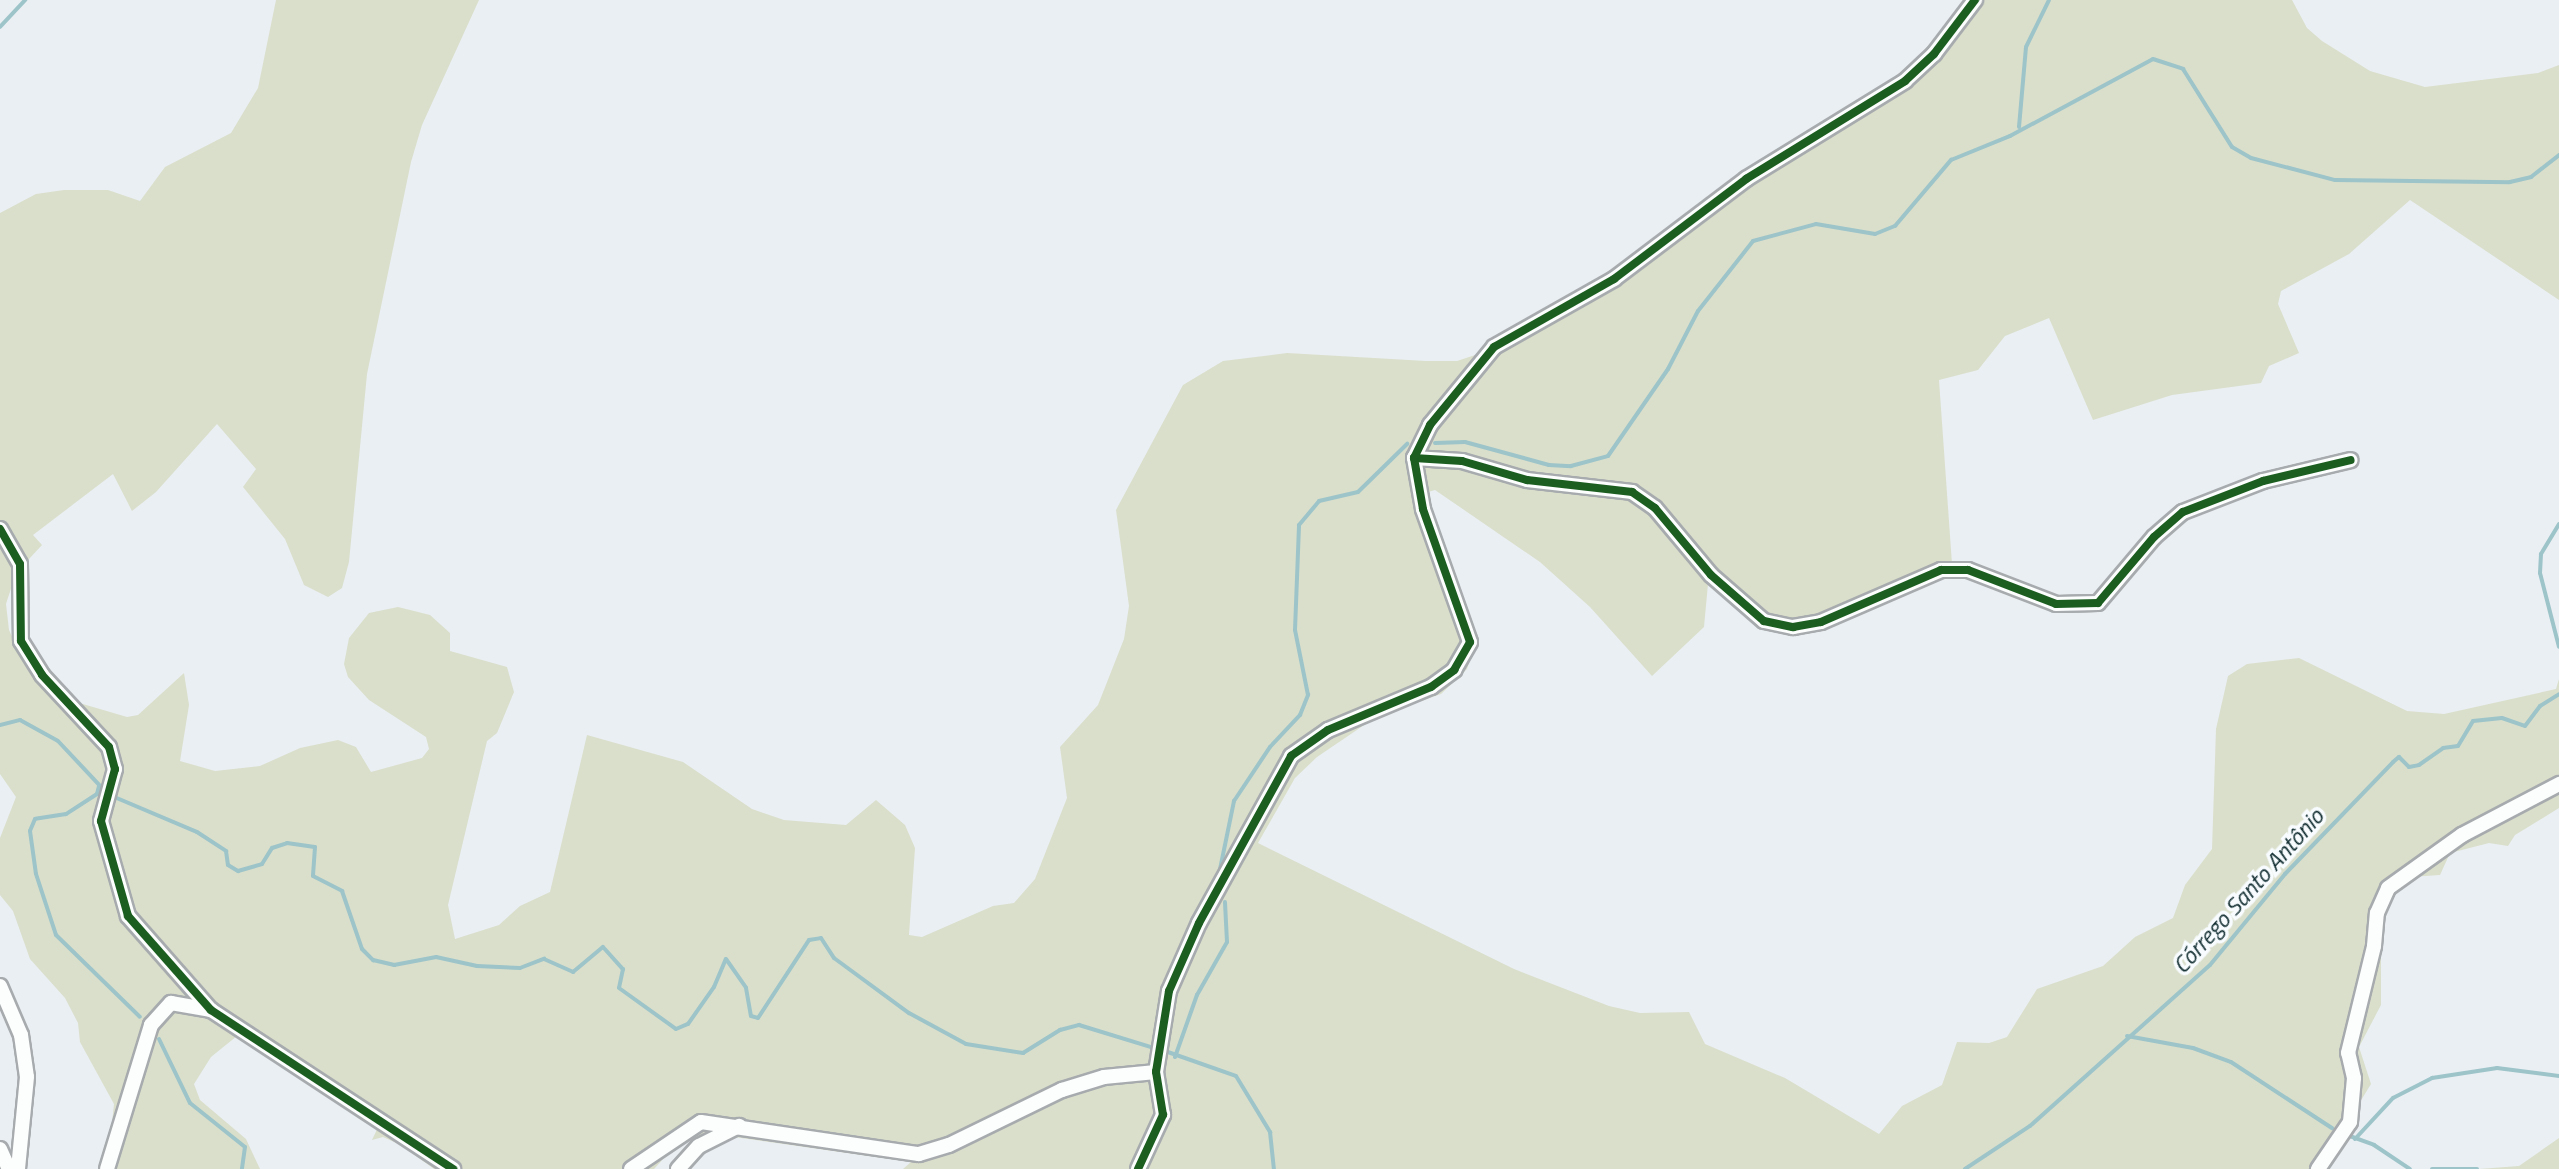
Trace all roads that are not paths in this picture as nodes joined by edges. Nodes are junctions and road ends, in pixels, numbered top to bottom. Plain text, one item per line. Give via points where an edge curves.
1 (1975, 0) edge
2 (1414, 458) junction
3 (2351, 460) dead end
4 (0, 529) edge
5 (2559, 784) edge
6 (0, 986) edge
7 (211, 1010) junction
8 (1156, 1072) junction
9 (739, 1125) junction
10 (0, 1149) edge
11 (9, 1169) edge
12 (18, 1169) edge
13 (107, 1169) edge
14 (453, 1169) edge
15 (631, 1169) edge
16 (678, 1169) edge
17 (1138, 1169) edge
18 (2318, 1169) edge

1 - 2 street via 1934,54 1905,81 1746,179 1614,279 1494,347 1430,425
2 - 3 street via 1462,461 1527,480 1632,492 1655,508 1711,575 1764,621 1793,627 1821,622 1941,570 1968,570 2056,604 2098,603 2154,537 2183,512 2263,481
2 - 8 street via 1423,509 1470,642 1454,670 1431,687 1328,730 1291,756 1199,923 1169,991
4 - 7 street via 20,564 21,641 42,675 109,747 115,769 101,821 128,916
5 - 18 street via 2462,835 2388,888 2377,913 2372,959 2348,1053 2354,1078 2350,1122
6 - 12 street via 21,1035 27,1077
7 - 13 street via 171,1003 151,1025
7 - 14 street
8 - 9 street via 1104,1077 1062,1090 949,1145 919,1154
8 - 17 street via 1163,1115
9 - 15 street via 701,1122
9 - 16 street via 699,1146
10 - 11 street

